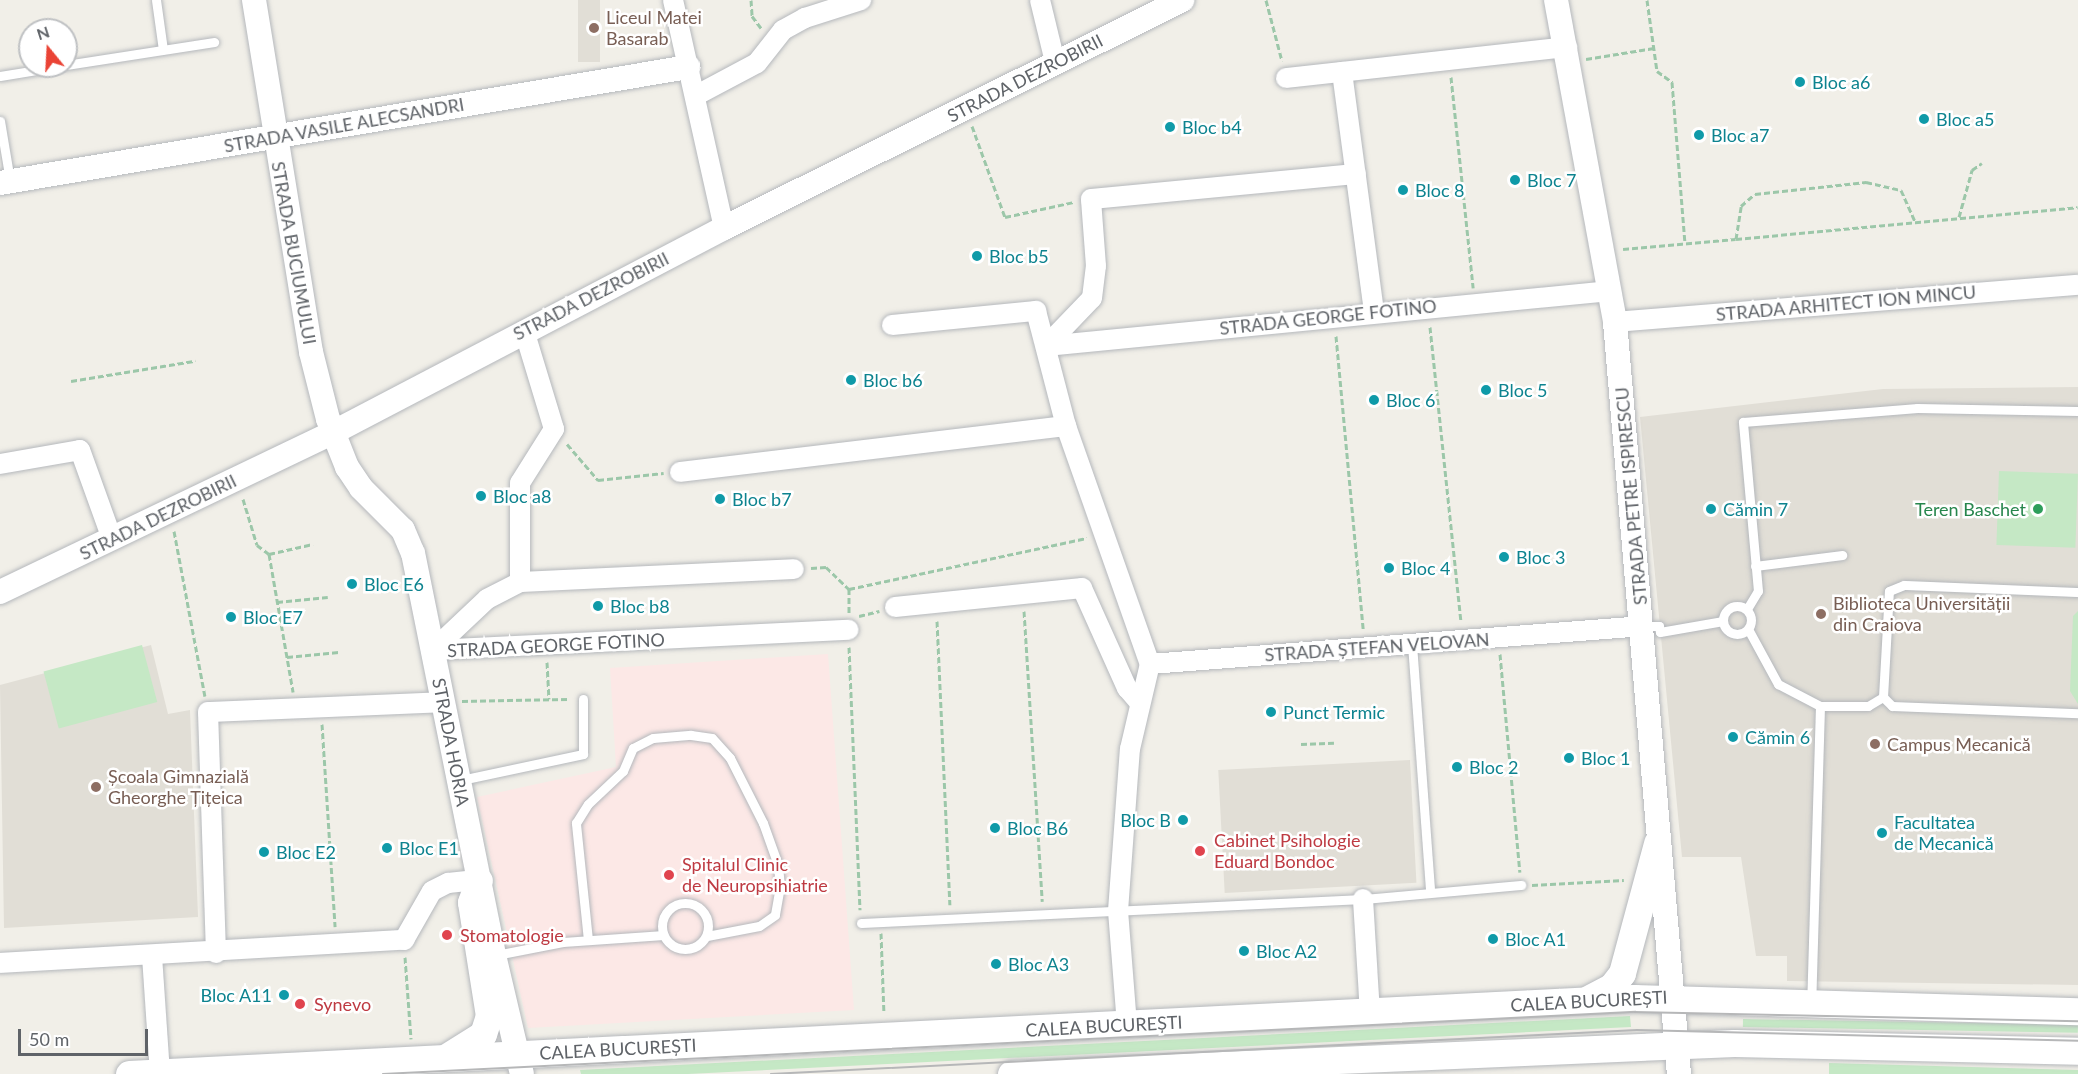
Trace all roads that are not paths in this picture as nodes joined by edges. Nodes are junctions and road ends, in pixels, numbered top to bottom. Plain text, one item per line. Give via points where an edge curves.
1 (156, 0) edge
2 (254, 0) edge
3 (673, 0) edge
4 (861, 0) edge
5 (1040, 0) edge
6 (1182, 0) edge
7 (1556, 0) edge
8 (214, 42) dead end
9 (163, 50) junction
10 (1568, 55) junction
11 (1055, 62) junction
12 (78, 64) edge
13 (688, 67) junction
14 (1342, 72) junction
15 (18, 73) edge
16 (0, 76) edge
17 (1286, 78) road end
18 (694, 96) junction
19 (0, 121) edge
20 (275, 137) junction
21 (1356, 174) junction
22 (5, 182) edge
23 (724, 228) junction
24 (2078, 285) edge
25 (1610, 291) junction
26 (1374, 313) junction
27 (1615, 322) junction
28 (892, 325) dead end
29 (524, 330) junction
30 (1046, 346) junction
31 (2078, 411) edge
32 (1066, 426) junction
33 (332, 433) junction
34 (0, 464) edge
35 (680, 472) road end
36 (112, 539) junction
37 (1842, 555) dead end
38 (1755, 566) junction
39 (794, 569) road end
40 (520, 582) junction
41 (0, 592) edge
42 (2078, 592) edge
43 (895, 607) road end
44 (1747, 609) junction
45 (1723, 621) junction
46 (1643, 626) junction
47 (1748, 629) junction
48 (849, 630) road end
49 (1412, 644) junction
50 (433, 651) junction
51 (1150, 664) junction
52 (1883, 697) junction
53 (583, 699) road end
54 (443, 702) junction
55 (1139, 702) junction
56 (1820, 706) junction
57 (2078, 713) edge
58 (459, 781) junction
59 (1657, 843) junction
60 (479, 880) junction
61 (1521, 885) road end
62 (1430, 891) junction
63 (1363, 899) junction
64 (1118, 911) junction
65 (861, 923) road end
66 (664, 935) junction
67 (707, 936) junction
68 (588, 940) junction
69 (216, 953) junction
70 (494, 955) junction
71 (152, 956) junction
72 (0, 963) edge
73 (1672, 997) junction
74 (1587, 1000) junction
75 (1810, 1000) junction
76 (2078, 1011) edge
77 (1370, 1014) junction
78 (1128, 1025) junction
79 (1676, 1045) junction
80 (2078, 1052) edge
81 (444, 1058) junction
82 (520, 1064) edge
83 (1380, 1066) edge
84 (1136, 1071) edge
85 (160, 1073) edge
86 (129, 1074) edge
87 (1011, 1074) edge
88 (1679, 1074) edge

1 - 9 lane
2 - 20 street, STRADA BUCIUMULUI
3 - 13 street
4 - 18 street via 805,18 783,30 757,63
5 - 11 street
6 - 11 street, STRADA DEZROBIRII
7 - 10 street, STRADA PETRE ISPIRESCU
8 - 9 lane
9 - 12 lane
10 - 14 street via 1449,60
10 - 25 street, STRADA PETRE ISPIRESCU
11 - 23 street, STRADA DEZROBIRII
13 - 18 street
13 - 20 street, STRADA VASILE ALECSANDRI
14 - 17 street
14 - 21 street
15 - 16 lane
18 - 23 street
19 - 22 lane
20 - 22 street, STRADA VASILE ALECSANDRI
20 - 33 street, STRADA BUCIUMULUI via 311,352
21 - 26 street
21 - 30 street via 1091,199 1096,266 1092,298
23 - 29 street, STRADA DEZROBIRII
24 - 27 street, STRADA ARHITECT ION MINCU
25 - 26 street, STRADA GEORGE FOTINO
25 - 27 street, STRADA PETRE ISPIRESCU
26 - 30 street, STRADA GEORGE FOTINO
27 - 46 street, STRADA PETRE ISPIRESCU
28 - 30 street via 1036,311
29 - 33 street, STRADA DEZROBIRII
29 - 40 street via 554,429 520,483
30 - 32 street
31 - 38 lane via 1917,408 1743,422
32 - 35 street
32 - 51 street
33 - 36 street, STRADA DEZROBIRII
33 - 50 street, STRADA HORIA via 361,488 409,541
34 - 36 street via 80,450
36 - 41 street, STRADA DEZROBIRII
37 - 38 lane
38 - 44 lane via 1758,591
39 - 40 street, STRADA GEORGE FOTINO
40 - 50 street, STRADA GEORGE FOTINO via 487,598
42 - 52 lane via 1904,585 1889,591
43 - 55 street via 1082,588 1127,688
44 - 45 lane via 1731,607
44 - 47 lane via 1752,619
45 - 46 lane via 1660,632 1659,626
45 - 47 lane via 1733,634
46 - 49 street, STRADA ȘTEFAN VELOVAN
46 - 59 street, STRADA PETRE ISPIRESCU
47 - 56 lane via 1778,684
48 - 50 street, STRADA GEORGE FOTINO
49 - 51 street, STRADA ȘTEFAN VELOVAN
49 - 62 lane
50 - 54 street, STRADA HORIA
51 - 55 street
52 - 56 lane via 1869,706
52 - 57 lane via 1892,706
53 - 58 lane via 583,754
54 - 58 street, STRADA HORIA
54 - 69 street via 208,712
55 - 64 street via 1130,749
56 - 75 lane
58 - 60 street, STRADA HORIA
59 - 73 street, STRADA PETRE ISPIRESCU
59 - 74 main road via 1622,973 1612,986
60 - 69 street via 448,883 432,891 404,940
60 - 70 street, STRADA HORIA
60 - 81 main road via 471,902 489,1016 483,1034
61 - 62 lane
62 - 63 lane
63 - 64 lane
63 - 77 street
64 - 65 lane
64 - 78 street
66 - 67 lane via 674,946 688,950
66 - 67 lane via 666,913 686,903 705,914
66 - 68 lane
67 - 68 lane via 759,926 775,915 779,875 763,823 730,758 712,738 691,735 653,738 633,748 623,771 588,804 576,823
68 - 70 lane
69 - 71 street
70 - 82 street, STRADA HORIA
71 - 72 street
71 - 85 street
73 - 74 main road, CALEA BUCUREȘTI
73 - 75 main road, CALEA BUCUREȘTI
73 - 79 street, STRADA PETRE ISPIRESCU
74 - 77 main road, CALEA BUCUREȘTI
75 - 76 main road, CALEA BUCUREȘTI
77 - 78 main road, CALEA BUCUREȘTI
78 - 82 main road, CALEA BUCUREȘTI via 885,1037
79 - 80 main road
79 - 83 main road
79 - 88 street, STRADA PETRE ISPIRESCU
81 - 82 main road, CALEA BUCUREȘTI
81 - 85 main road, CALEA BUCUREȘTI
83 - 84 main road
84 - 87 main road
85 - 86 main road, CALEA BUCUREȘTI

